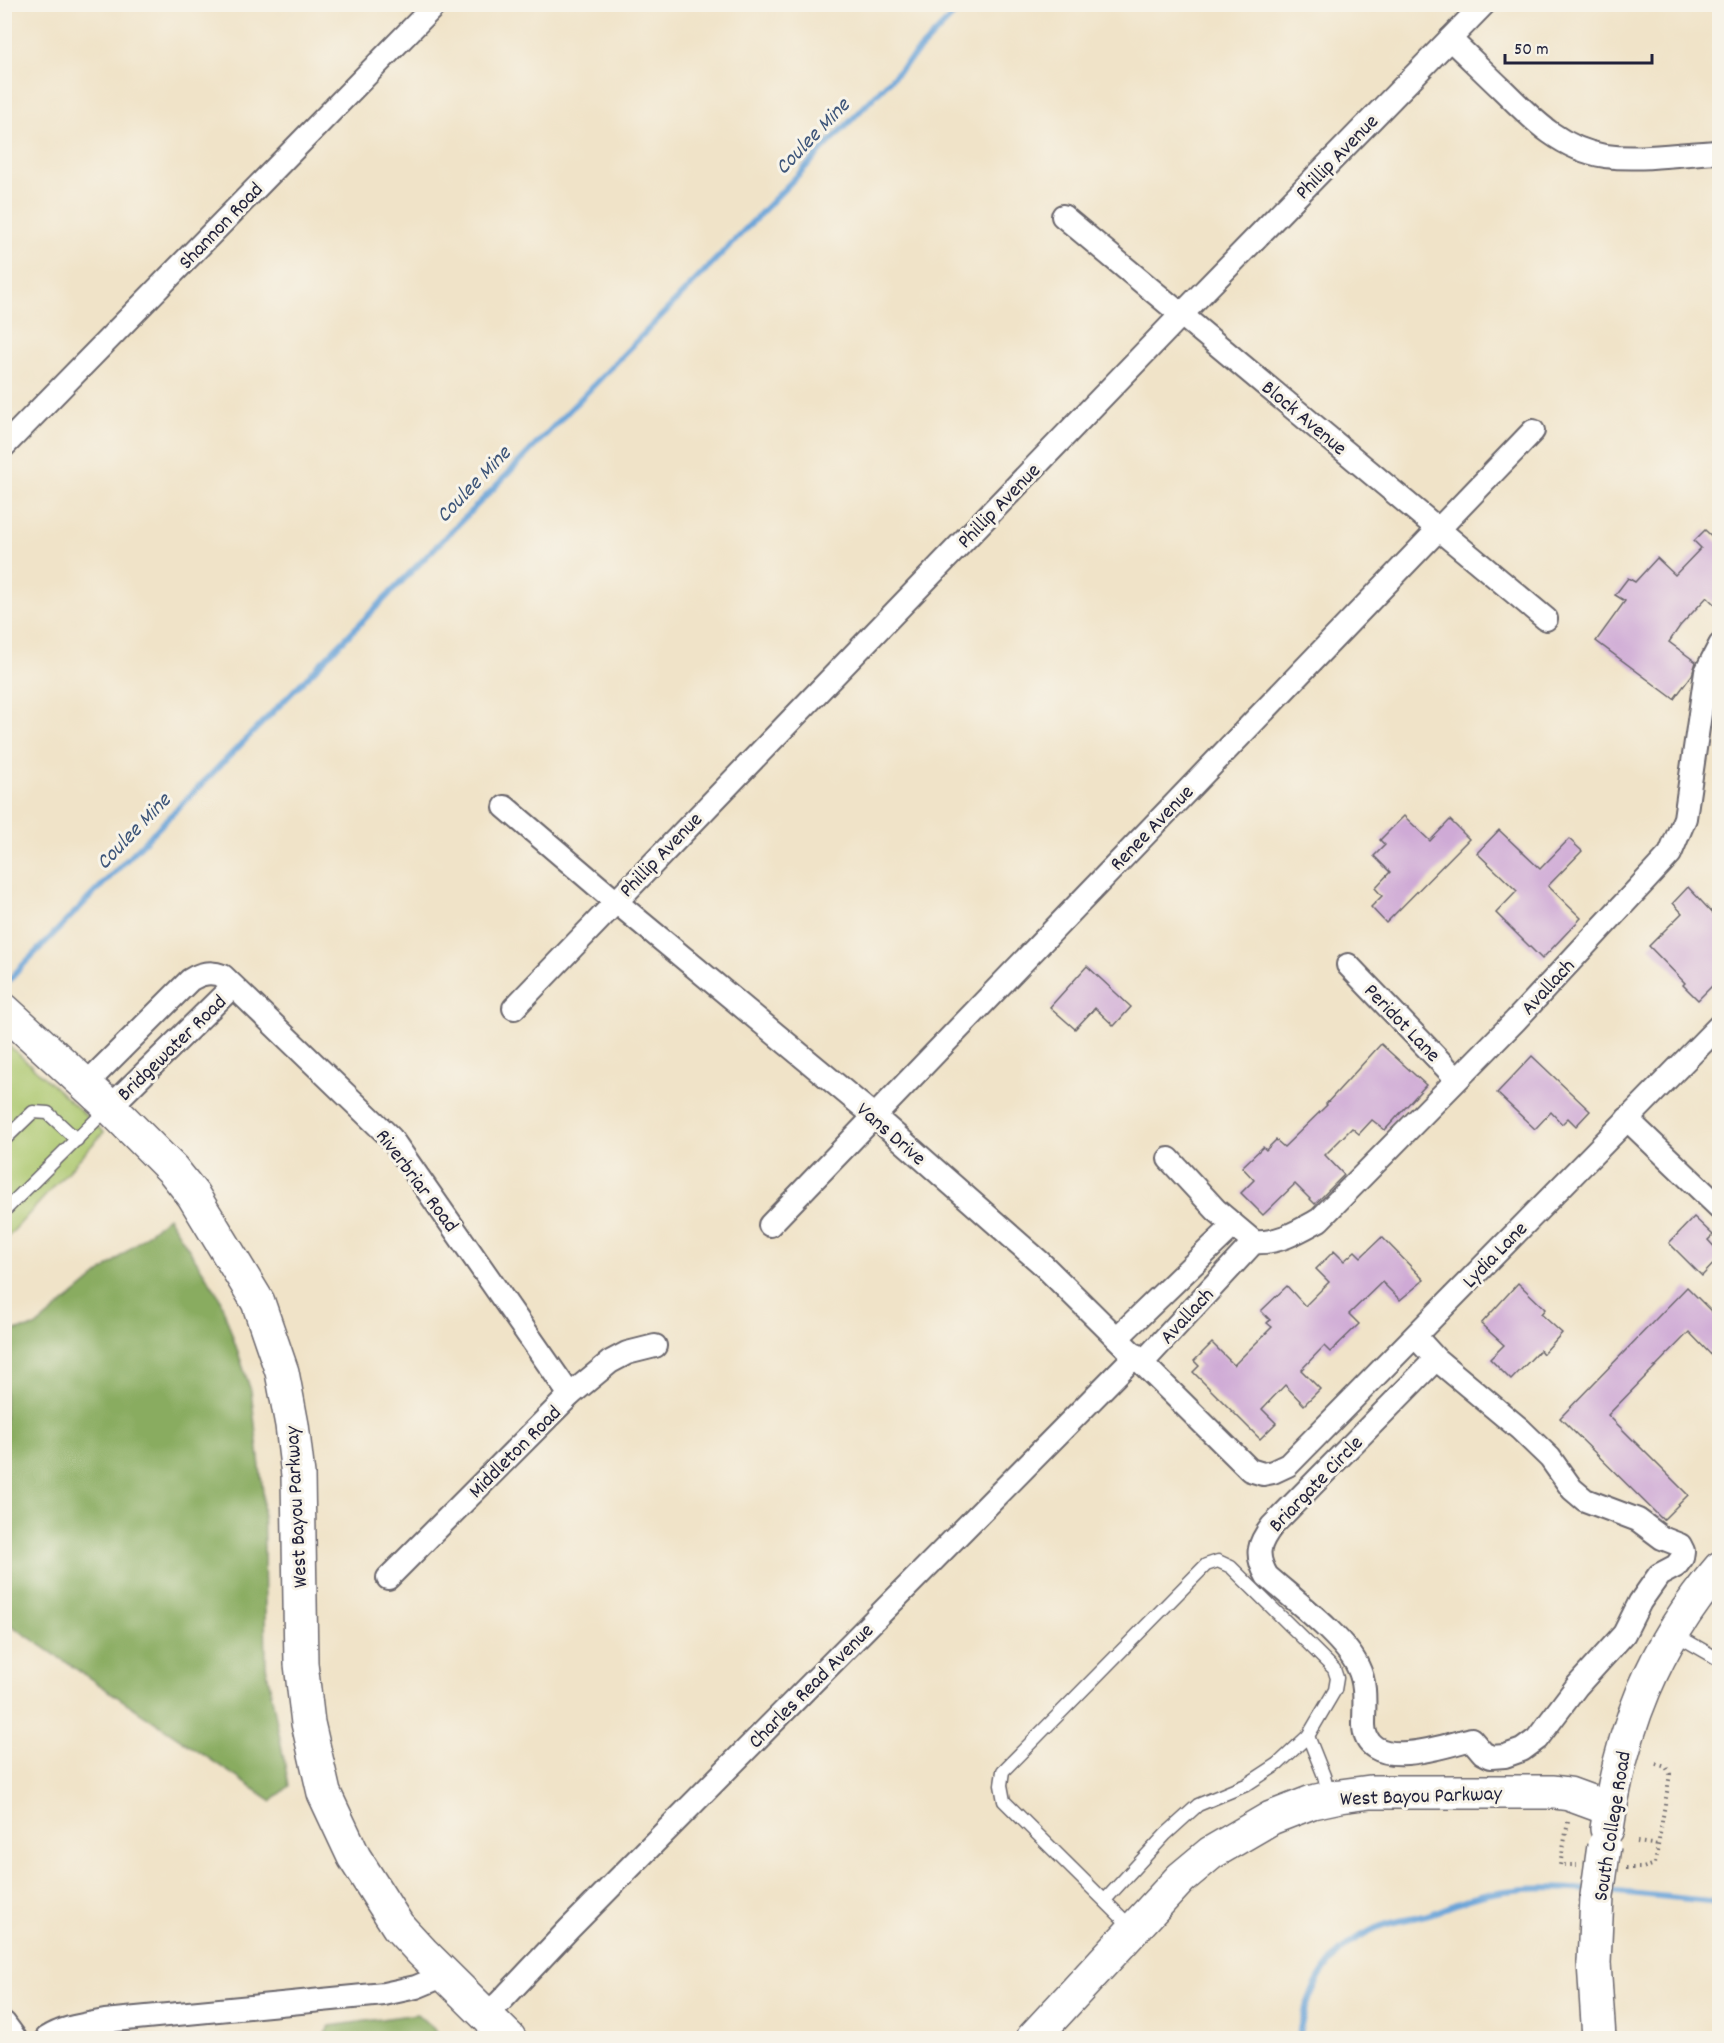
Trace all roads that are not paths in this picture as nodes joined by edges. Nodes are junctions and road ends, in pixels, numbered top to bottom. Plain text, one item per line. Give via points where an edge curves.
1 (436, 4) edge
2 (1484, 4) edge
3 (1450, 39) junction
4 (1719, 152) edge
5 (1063, 216) dead end
6 (1182, 314) junction
7 (1533, 431) dead end
8 (4, 446) edge
9 (1439, 530) junction
10 (1546, 620) dead end
11 (1719, 645) edge
12 (505, 807) dead end
13 (615, 901) junction
14 (1348, 965) dead end
15 (207, 973) joint
16 (233, 986) junction
17 (514, 1008) dead end
18 (4, 1010) edge
19 (1719, 1025) edge
20 (1457, 1079) junction
21 (85, 1085) junction
22 (110, 1107) junction
23 (873, 1115) junction
24 (1627, 1119) junction
25 (4, 1140) edge
26 (77, 1140) junction
27 (1169, 1159) dead end
28 (1719, 1208) edge
29 (4, 1211) edge
30 (770, 1225) dead end
31 (1233, 1226) junction
32 (1254, 1242) junction
33 (1415, 1336) junction
34 (1118, 1337) junction
35 (655, 1346) dead end
36 (1139, 1358) junction
37 (1437, 1359) junction
38 (570, 1395) junction
39 (1263, 1474) joint
40 (1719, 1568) edge
41 (388, 1578) dead end
42 (1672, 1632) junction
43 (1719, 1660) edge
44 (1308, 1736) junction
45 (1405, 1755) junction
46 (1408, 1792) junction
47 (1329, 1798) junction
48 (1610, 1809) junction
49 (1105, 1900) junction
50 (1134, 1930) junction
51 (445, 1975) junction
52 (485, 2015) junction
53 (4, 2023) edge
54 (15, 2038) edge
55 (47, 2038) edge
56 (509, 2038) edge
57 (1033, 2038) edge
58 (1599, 2038) edge

1 - 8 street, Shannon Road
2 - 3 street, Phillip Avenue
3 - 4 street via 1539,126 1580,150 1630,157
3 - 6 street, Phillip Avenue
5 - 6 street, Block Avenue
6 - 9 street, Block Avenue
6 - 13 street, Phillip Avenue
7 - 9 street, Renee Avenue
9 - 10 street, Block Avenue
9 - 23 street, Renee Avenue
11 - 20 street, Avallach via 1706,672 1685,818 1670,854
12 - 13 street, Vans Drive
13 - 17 street, Phillip Avenue
13 - 23 street, Vans Drive
14 - 20 street, Peridot Lane
15 - 16 street, Riverbriar Road via 223,976
15 - 21 street, Bridgewater Road via 190,980
16 - 22 street, Bridgewater Road
16 - 38 street, Riverbriar Road via 391,1138
18 - 21 street, West Bayou Parkway
19 - 24 street, Lydia Lane
20 - 32 street, Avallach via 1319,1220 1290,1236
21 - 22 street, West Bayou Parkway
22 - 26 lane
22 - 51 street, West Bayou Parkway via 193,1195 258,1302 282,1372 292,1425 298,1475 301,1664 318,1774 341,1832 374,1891 398,1926
23 - 30 street, Renee Avenue
23 - 34 street, Vans Drive via 1041,1263
24 - 28 street
24 - 33 street, Lydia Lane
25 - 26 lane via 33,1112 48,1113
26 - 29 lane
27 - 31 street
31 - 32 street
31 - 34 street, Avallach
32 - 36 street, Avallach
33 - 37 street, Briargate Circle
33 - 39 street, Lydia Lane via 1288,1465
34 - 36 street, Vans Drive
35 - 38 street, Middleton Road via 610,1362
36 - 39 street, Vans Drive via 1250,1470
36 - 52 street, Charles Read Avenue
37 - 45 street, Briargate Circle via 1272,1526 1259,1552 1268,1576 1342,1643 1358,1665 1365,1692 1364,1728 1370,1743 1379,1750
37 - 45 street, Briargate Circle via 1521,1429 1585,1500 1638,1520 1662,1538 1680,1545 1683,1551 1676,1566 1659,1575 1624,1634 1529,1745 1505,1756 1491,1757 1471,1739
38 - 41 street, Middleton Road
40 - 42 street, South College Road
42 - 43 lane
42 - 48 street, South College Road via 1644,1686 1626,1738
44 - 47 lane
44 - 49 lane via 1278,1764 1246,1785 1198,1805
44 - 49 lane via 1335,1690 1334,1669 1231,1567 1218,1561 1206,1565 1003,1771 1004,1800
45 - 46 street
46 - 47 street, West Bayou Parkway
46 - 48 street, West Bayou Parkway via 1554,1792
47 - 50 street, West Bayou Parkway via 1271,1818 1211,1853 1181,1878
48 - 58 street, South College Road, bridge via 1597,1896 1594,1963
49 - 50 lane
50 - 57 street, West Bayou Parkway
51 - 52 street, West Bayou Parkway
51 - 55 street via 384,1995 105,2021 73,2027
52 - 56 street, West Bayou Parkway
53 - 54 street

